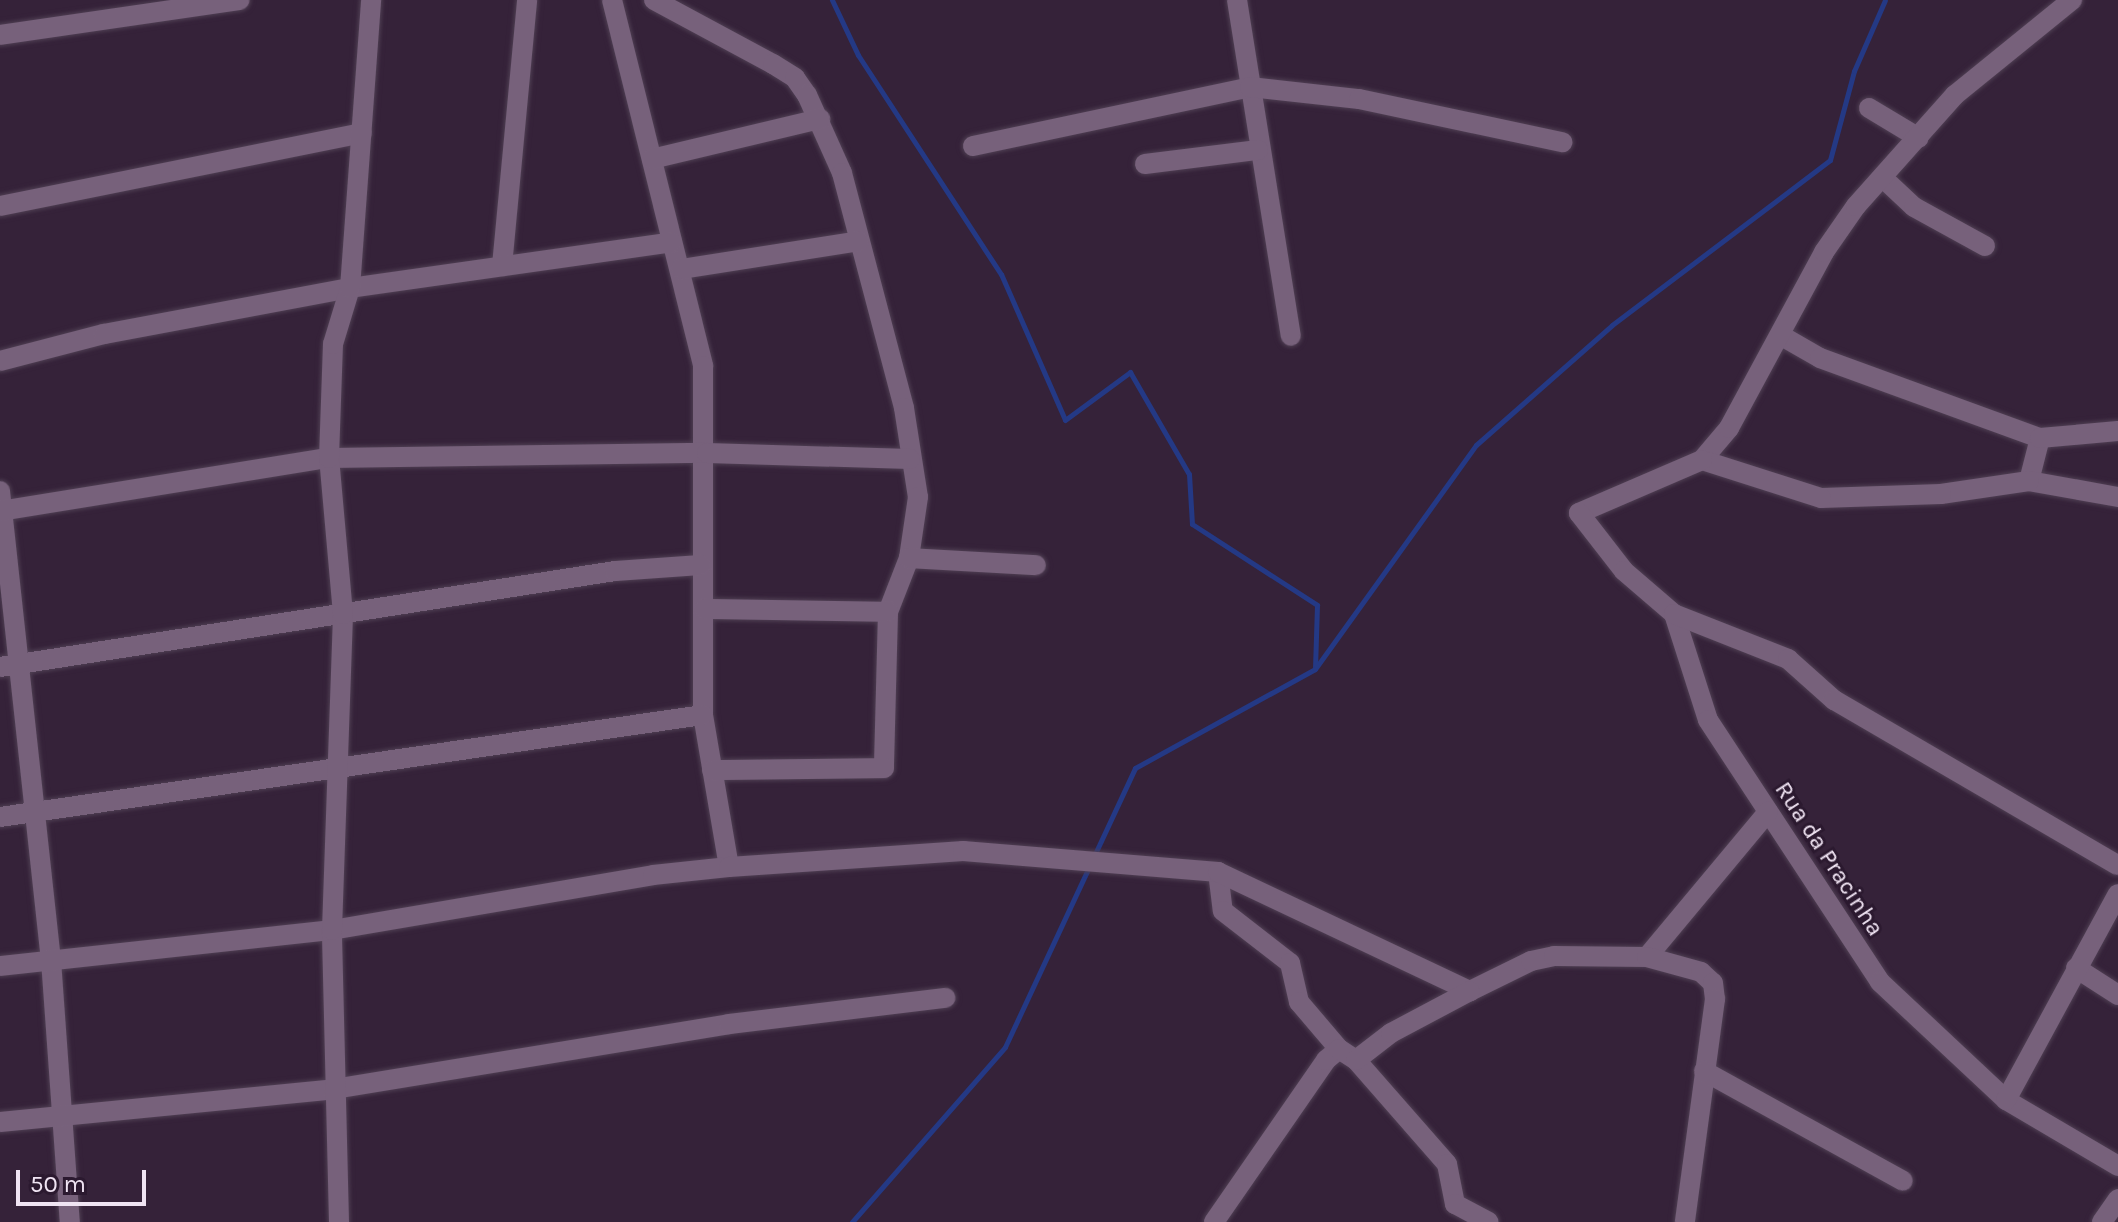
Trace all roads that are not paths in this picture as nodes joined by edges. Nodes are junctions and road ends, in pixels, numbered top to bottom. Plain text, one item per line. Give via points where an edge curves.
1 (239, 0) edge
2 (371, 0) edge
3 (527, 0) edge
4 (612, 0) edge
5 (654, 0) edge
6 (1237, 0) edge
7 (2072, 0) edge
8 (0, 35) edge
9 (1250, 87) junction
10 (1869, 108) dead end
11 (820, 119) junction
12 (362, 133) junction
13 (1919, 138) junction
14 (1562, 142) dead end
15 (973, 146) dead end
16 (1258, 150) junction
17 (652, 159) junction
18 (1145, 164) dead end
19 (1883, 178) junction
20 (0, 206) edge
21 (859, 241) junction
22 (672, 242) junction
23 (1985, 246) dead end
24 (502, 266) junction
25 (681, 269) junction
26 (350, 288) junction
27 (1780, 335) junction
28 (1291, 336) dead end
29 (0, 361) edge
30 (2118, 432) edge
31 (2040, 438) junction
32 (707, 453) junction
33 (329, 458) junction
34 (910, 459) junction
35 (1702, 460) junction
36 (2029, 481) junction
37 (2118, 497) edge
38 (1, 504) edge
39 (909, 558) junction
40 (701, 565) junction
41 (1036, 565) dead end
42 (704, 609) junction
43 (888, 612) junction
44 (343, 614) junction
45 (1674, 614) junction
46 (10, 666) edge
47 (703, 715) junction
48 (336, 765) junction
49 (712, 770) junction
50 (1768, 812) junction
51 (35, 813) junction
52 (0, 817) edge
53 (2118, 865) edge
54 (729, 867) junction
55 (1218, 872) junction
56 (2118, 894) edge
57 (332, 930) junction
58 (1647, 957) junction
59 (51, 960) junction
60 (0, 966) edge
61 (2076, 968) junction
62 (1470, 991) junction
63 (2118, 995) edge
64 (945, 998) dead end
65 (1348, 1054) junction
66 (1704, 1071) junction
67 (334, 1089) junction
68 (2006, 1100) junction
69 (62, 1115) junction
70 (0, 1122) edge
71 (2118, 1166) edge
72 (1903, 1181) dead end
73 (2118, 1199) edge
74 (70, 1222) edge
75 (339, 1222) edge
76 (1214, 1222) edge
77 (1489, 1222) edge
78 (1685, 1222) edge
79 (2102, 1222) edge

1 - 8 street
2 - 12 street
3 - 24 street
4 - 17 street
5 - 11 street via 795,78
6 - 9 street
7 - 13 street via 1955,95
9 - 14 street via 1359,99
9 - 15 street
9 - 16 street
10 - 13 street
11 - 17 street
11 - 21 street via 842,173
12 - 20 street
12 - 26 street
13 - 19 street
16 - 18 street
16 - 28 street
17 - 22 street
19 - 23 street via 1914,207
19 - 27 street via 1824,252
21 - 25 street
21 - 34 street via 904,408
22 - 24 street
22 - 25 street
24 - 26 street
25 - 32 street via 703,366
26 - 29 street via 104,334
26 - 33 street via 333,344
27 - 31 street via 1820,358
27 - 35 street via 1729,428
30 - 31 street
31 - 36 street
32 - 33 street
32 - 34 street
32 - 40 street
33 - 38 street
33 - 44 street
34 - 39 street via 918,497
35 - 36 street via 1821,498 1941,494
35 - 45 street via 1579,513 1624,571
36 - 37 street
38 - 46 street
39 - 41 street
39 - 43 street
40 - 42 street
40 - 44 street via 615,571
42 - 43 street
42 - 47 street
43 - 49 street via 884,768
44 - 46 street
44 - 48 street
45 - 50 street, Rua da Pracinha via 1700,702
45 - 53 street via 1788,659 1834,700
46 - 51 street
47 - 48 street
47 - 49 street
48 - 51 street
48 - 57 street
49 - 54 street
50 - 58 street
50 - 68 street, Rua da Pracinha via 1880,982
51 - 52 street
51 - 59 street
54 - 55 street via 963,851
54 - 57 street via 653,875
55 - 62 street
55 - 65 street via 1223,911 1290,963 1299,1002
56 - 61 street
57 - 59 street
57 - 67 street
58 - 62 street via 1554,956 1531,961
58 - 66 street via 1701,972 1713,983
59 - 60 street
59 - 69 street
61 - 63 street
61 - 68 street
62 - 65 street
64 - 67 street via 729,1024
65 - 76 street via 1308,1079
65 - 77 street via 1447,1164 1455,1204
66 - 72 street
66 - 78 street
67 - 69 street
67 - 75 street
68 - 71 street, Rua da Pracinha
69 - 70 street
69 - 74 street
73 - 79 street

